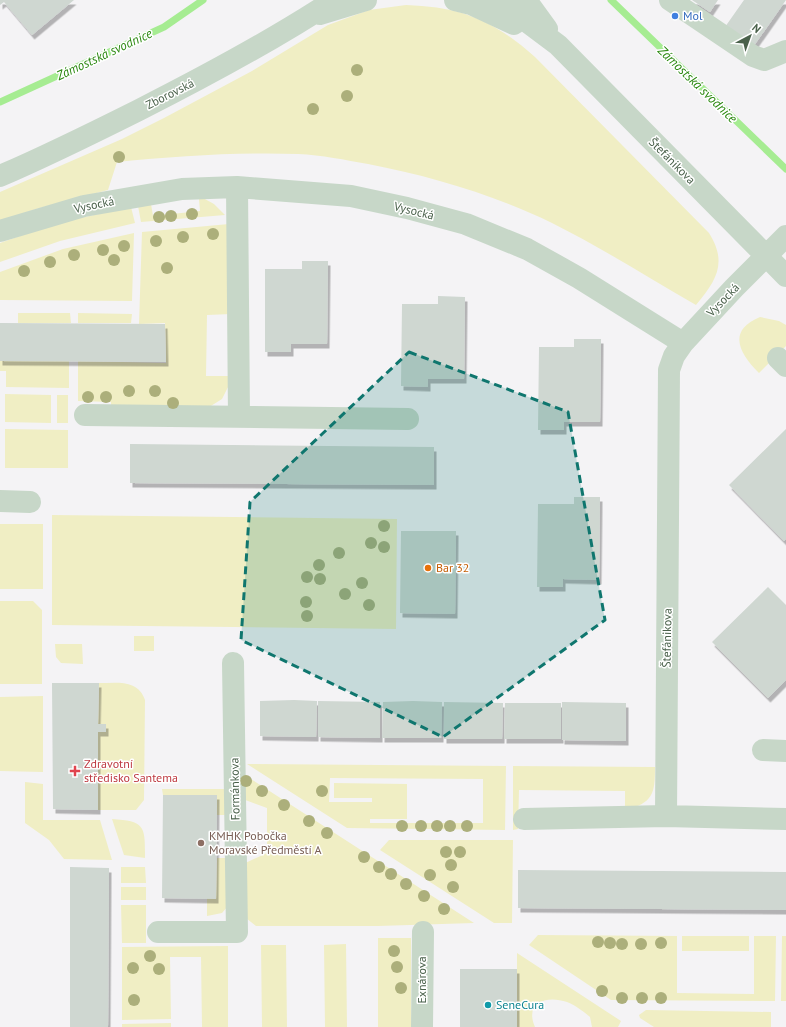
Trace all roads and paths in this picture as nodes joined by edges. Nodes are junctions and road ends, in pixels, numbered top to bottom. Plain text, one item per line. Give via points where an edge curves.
1 (334, 0) edge
2 (366, 0) edge
3 (456, 0) edge
4 (498, 0) edge
5 (526, 0) edge
6 (542, 0) edge
7 (670, 0) edge
8 (306, 19) junction
9 (558, 45) junction
10 (786, 51) edge
11 (0, 176) edge
12 (237, 188) junction
13 (0, 231) edge
14 (786, 236) edge
15 (767, 257) junction
16 (786, 276) edge
17 (683, 343) junction
18 (84, 415) dead end
19 (239, 417) junction
20 (408, 419) dead end
21 (0, 501) edge
22 (30, 502) dead end
23 (234, 663) dead end
24 (763, 750) dead end
25 (786, 751) edge
26 (666, 816) junction
27 (786, 818) edge
28 (524, 819) dead end
29 (158, 932) dead end
30 (423, 932) dead end
31 (422, 1027) edge

1 - 8 street, Zborovská
2 - 8 street
3 - 9 street, Štefánikova via 471,4
4 - 9 street, Štefánikova
5 - 9 street, Štefánikova
6 - 9 street
7 - 10 street via 753,56 764,60
8 - 11 street, Zborovská via 193,82
9 - 15 street, Štefánikova
12 - 13 street, Vysocká via 182,189 84,206
12 - 17 street, Vysocká via 351,196 466,224 540,256
12 - 19 street
14 - 15 street, Vysocká
15 - 16 street, Štefánikova
15 - 17 street, Vysocká
17 - 26 street, Štefánikova via 674,356 669,370
18 - 19 street
19 - 20 street
21 - 22 street
23 - 29 street, Formánkova via 237,932
24 - 25 street
26 - 27 street
26 - 28 street
30 - 31 street, Exnárova

